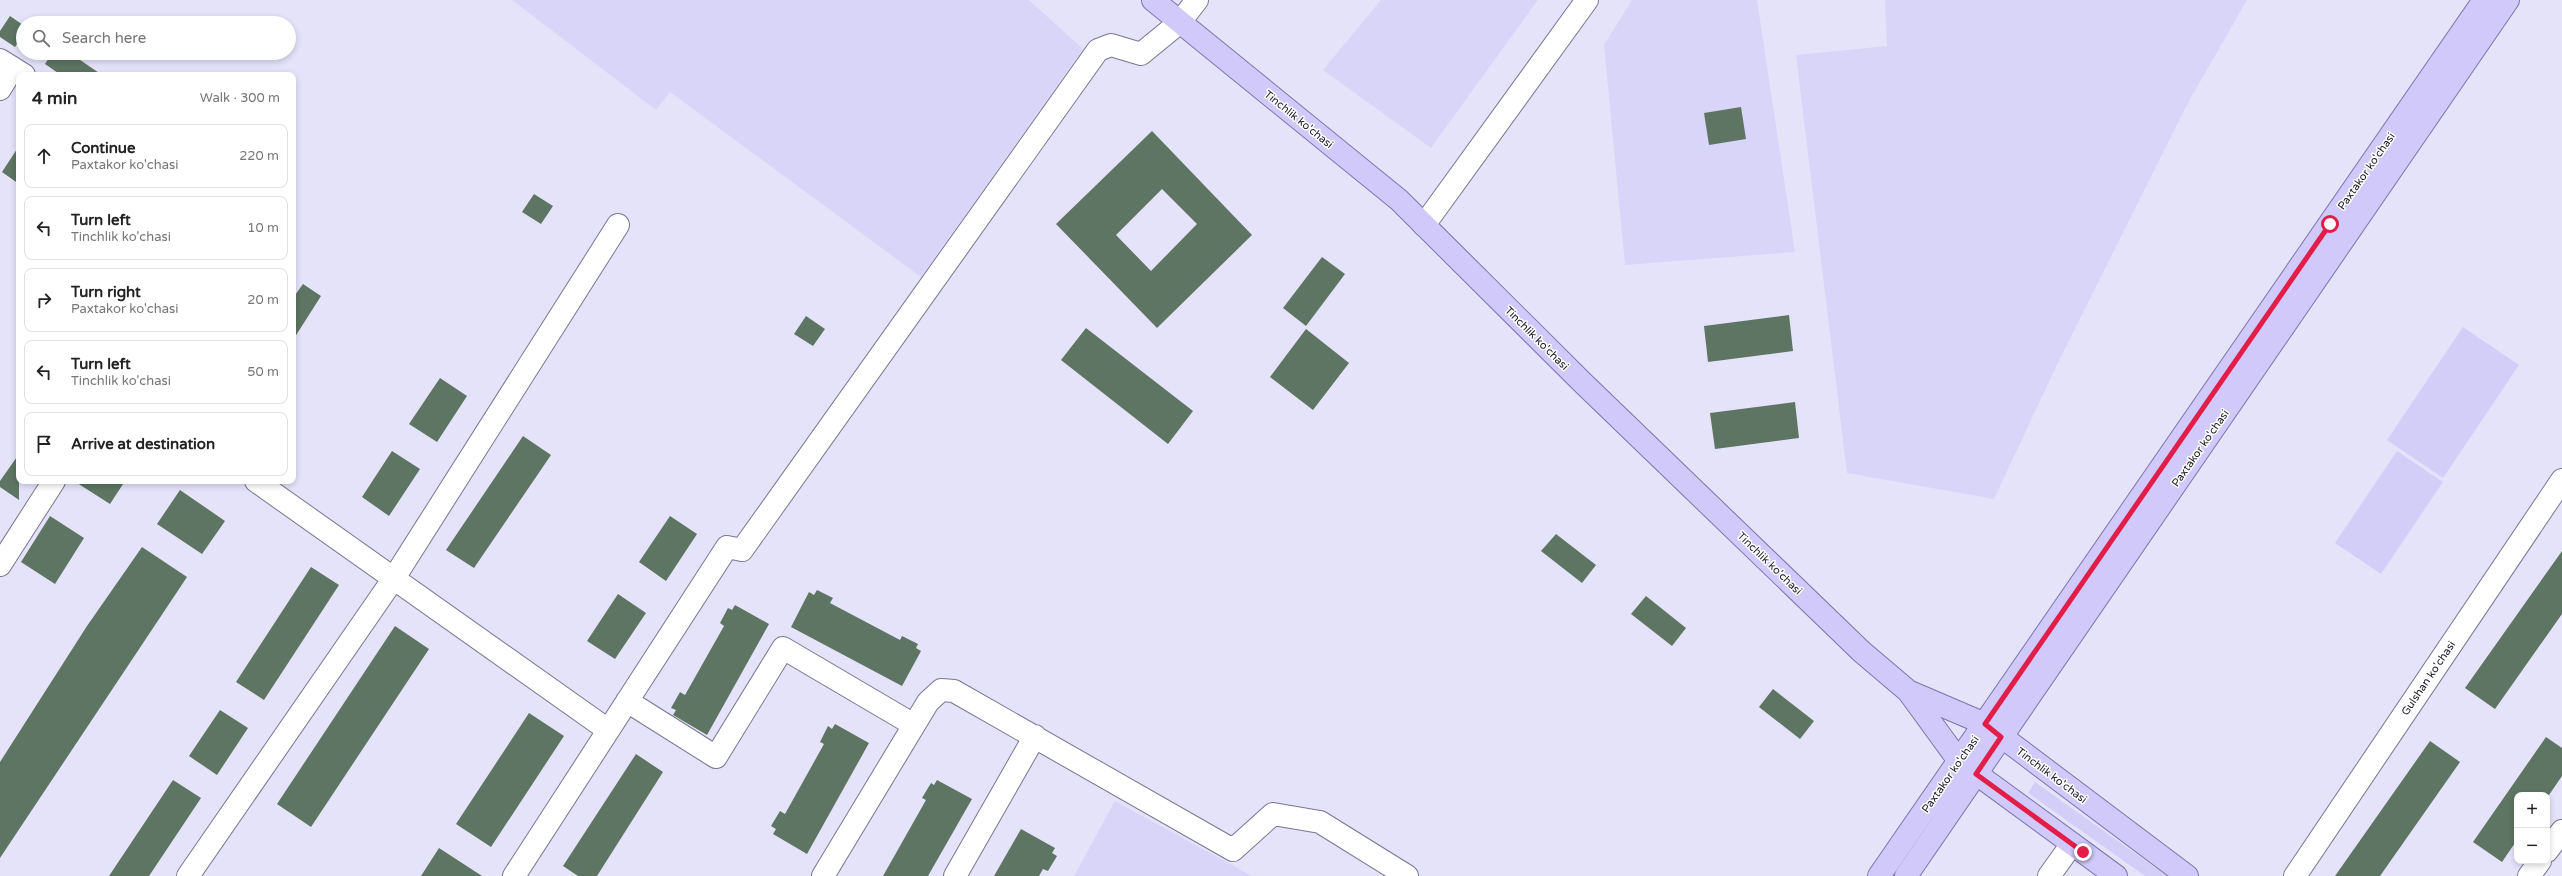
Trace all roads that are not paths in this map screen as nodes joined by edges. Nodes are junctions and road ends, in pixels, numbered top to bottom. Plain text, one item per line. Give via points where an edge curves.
1 (1153, 0) edge
2 (1197, 0) edge
3 (1587, 0) edge
4 (2484, 0) edge
5 (2508, 0) edge
6 (1180, 22) junction
7 (13, 68) edge
8 (0, 89) edge
9 (618, 225) dead end
10 (1424, 225) junction
11 (2562, 480) edge
12 (52, 484) edge
13 (260, 484) edge
14 (0, 565) edge
15 (394, 578) junction
16 (1908, 691) junction
17 (627, 701) junction
18 (914, 725) junction
19 (608, 730) junction
20 (1993, 730) junction
21 (1035, 736) junction
22 (1967, 768) junction
23 (2562, 831) edge
24 (2072, 844) junction
25 (2550, 847) edge
26 (2538, 864) edge
27 (188, 876) edge
28 (514, 876) edge
29 (823, 876) edge
30 (954, 876) edge
31 (1407, 876) edge
32 (1879, 876) edge
33 (1906, 876) edge
34 (2049, 876) edge
35 (2116, 876) edge
36 (2187, 876) edge
37 (2295, 876) edge
38 (2529, 876) edge

1 - 6 main road, Tinchlik ko'chasi
2 - 6 street
3 - 10 street
4 - 20 main road, Paxtakor ko'chasi
5 - 20 main road, Paxtakor ko'chasi
6 - 10 main road, Tinchlik ko'chasi via 1399,200
6 - 17 street via 1141,54 1111,45 1098,50 742,550 727,547
7 - 8 street
9 - 15 street
10 - 16 main road, Tinchlik ko'chasi via 1850,641
11 - 37 street, Gulshan ko'chasi
12 - 14 street
13 - 15 street
15 - 19 street
15 - 27 street
16 - 20 main road, Tinchlik ko'chasi
16 - 22 main road, Tinchlik ko'chasi
17 - 18 street via 716,757 783,648
17 - 19 street
18 - 21 street via 928,702 940,690 954,691
18 - 29 street
19 - 28 street
20 - 22 main road, Paxtakor ko'chasi
20 - 36 main road, Tinchlik ko'chasi
21 - 30 street
21 - 31 street via 1233,850 1273,814 1320,822
22 - 24 main road, Tinchlik ko'chasi
22 - 32 main road, Paxtakor ko'chasi
22 - 33 main road, Paxtakor ko'chasi
23 - 25 street
24 - 34 street
24 - 35 main road, Tinchlik ko'chasi
26 - 38 street

